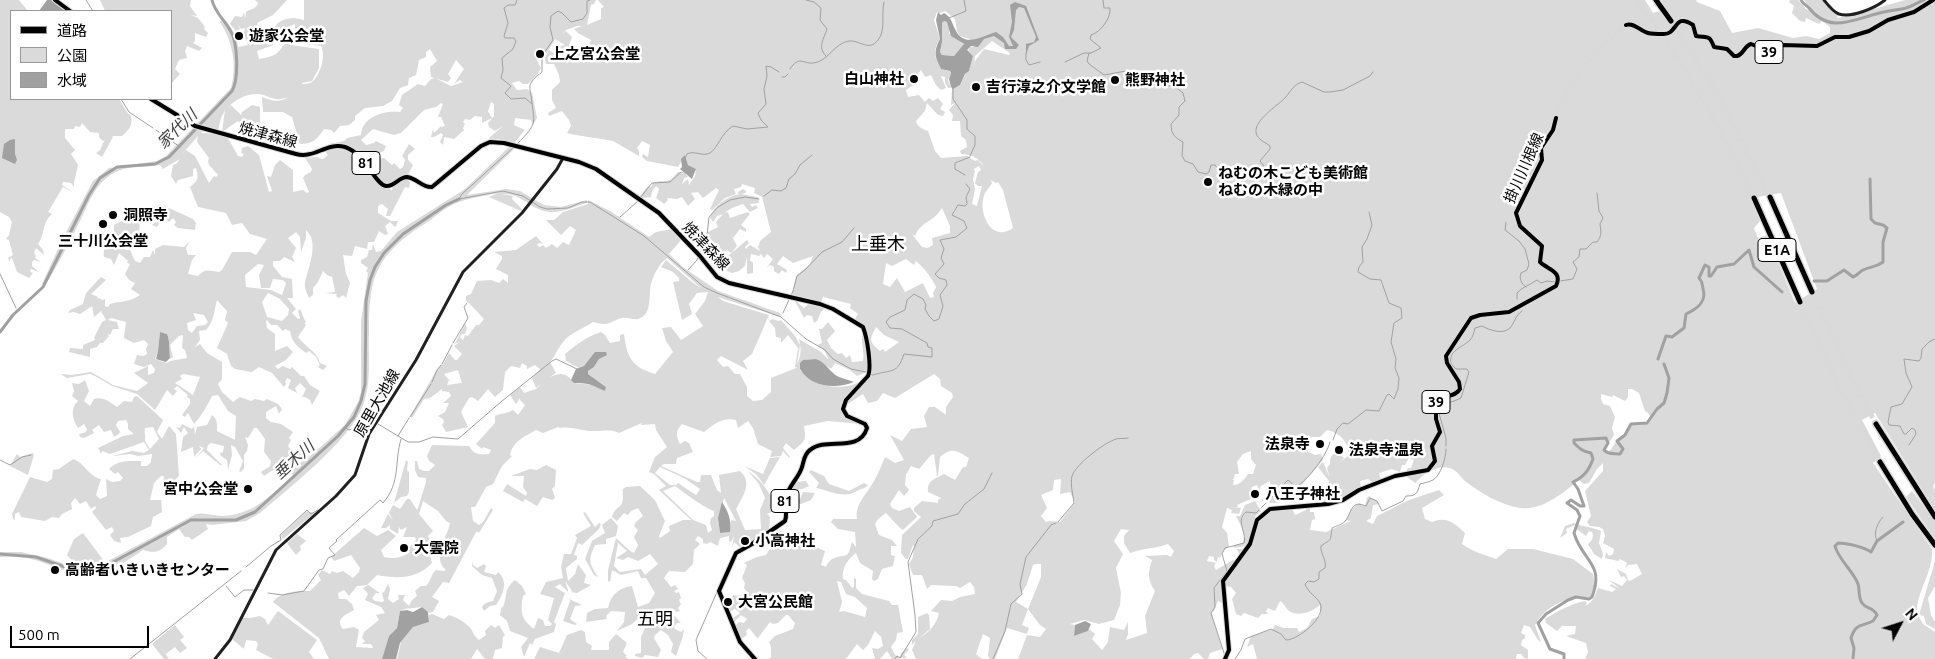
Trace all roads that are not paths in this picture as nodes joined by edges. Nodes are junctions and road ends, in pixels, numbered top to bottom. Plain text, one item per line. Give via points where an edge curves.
1 (55, 0) edge
2 (1656, 0) edge
3 (1824, 0) edge
4 (1885, 0) edge
5 (1934, 0) edge
6 (69, 10) edge
7 (1671, 21) tunnel mouth
8 (1626, 25) dead end
9 (153, 100) edge
10 (1556, 118) tunnel mouth
11 (563, 158) junction
12 (1770, 197) tunnel mouth
13 (1754, 198) tunnel mouth
14 (1812, 292) tunnel mouth
15 (1800, 302) tunnel mouth
16 (1876, 424) tunnel mouth
17 (1880, 462) tunnel mouth
18 (1912, 514) junction
19 (1935, 517) edge
20 (1935, 545) edge
21 (1935, 550) edge
22 (1226, 658) edge
23 (216, 659) edge
24 (755, 659) edge

1 - 6 main road
2 - 7 highway
3 - 4 main road via 1834,11 1844,15 1871,9
5 - 8 main road, 39 via 1869,31 1835,37 1822,45 1783,45 1771,52 1751,44 1737,56 1727,49 1714,47 1708,37 1696,36 1693,25 1685,21 1680,21 1670,33 1665,34 1649,33 1632,24
9 - 11 main road, 焼津森線 / 81 via 200,128 300,155 331,146 345,148 360,156 379,182 387,186 408,178 432,187 481,146 496,142
10 - 22 main road, 掛川川根線 / 39 via 1553,130 1541,148 1542,160 1516,213 1520,226 1542,246 1540,262 1556,272 1558,283 1509,312 1475,316 1466,324 1446,356 1460,389 1436,402 1440,432 1432,446 1435,461 1431,467 1364,488 1343,500 1270,509 1258,518 1250,544 1223,581 1229,650
11 - 23 main road, 原里大池線 via 531,201 463,272 416,360 369,434 355,475 276,550 230,639
11 - 24 main road, 焼津森線 / 81 via 596,169 639,198 663,217 723,281 815,303 833,309 863,327 868,346 869,374 843,406 845,414 867,426 862,438 816,446 808,451 802,469 787,492 785,521 736,553 719,591 740,644
12 - 14 highway, E1A
13 - 15 highway, E1A
16 - 19 highway
17 - 18 highway
18 - 20 highway
18 - 21 highway

